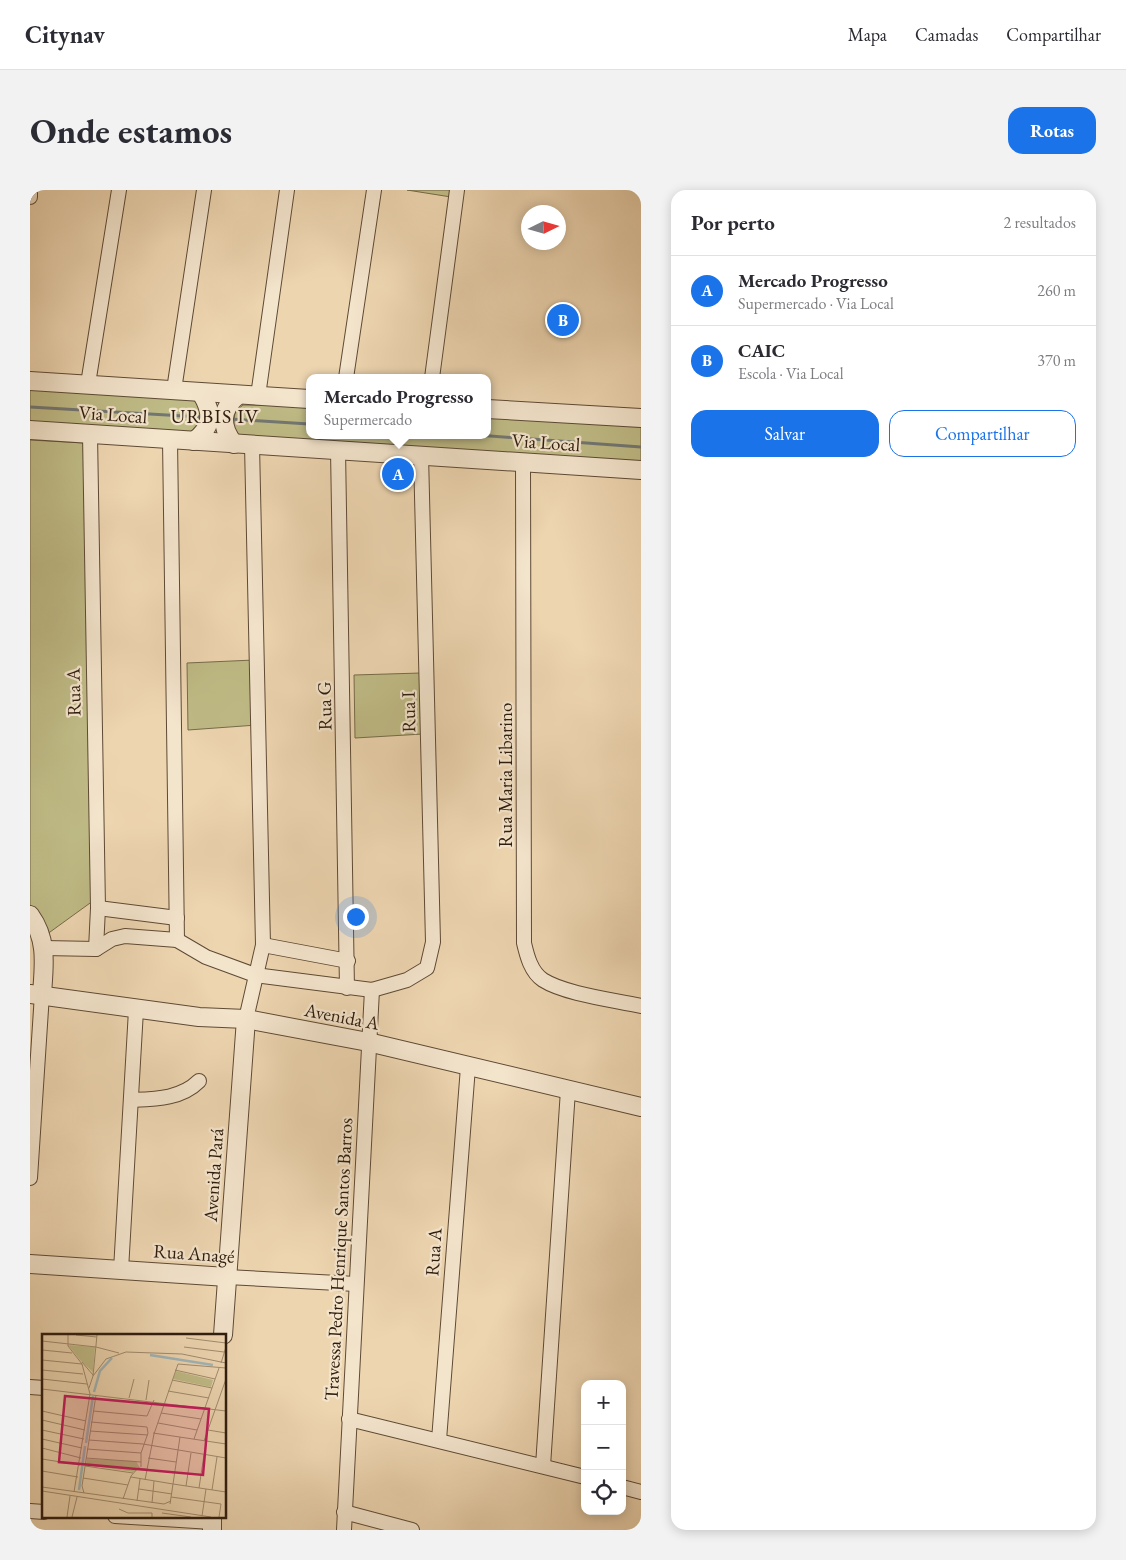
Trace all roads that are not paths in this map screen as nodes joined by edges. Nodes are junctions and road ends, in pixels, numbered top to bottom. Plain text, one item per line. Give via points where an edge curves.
1 (30, 190) edge
2 (119, 190) edge
3 (204, 190) edge
4 (287, 190) edge
5 (374, 190) edge
6 (457, 190) edge
7 (30, 196) edge
8 (347, 374) edge
9 (433, 374) edge
10 (30, 381) edge
11 (88, 384) junction
12 (174, 390) junction
13 (201, 393) junction
14 (238, 395) junction
15 (258, 396) junction
16 (306, 399) edge
17 (491, 409) edge
18 (641, 418) edge
19 (30, 430) edge
20 (90, 434) junction
21 (170, 440) junction
22 (194, 441) junction
23 (234, 444) junction
24 (252, 445) junction
25 (338, 450) junction
26 (420, 456) junction
27 (524, 462) junction
28 (641, 470) edge
29 (98, 908) junction
30 (30, 915) edge
31 (177, 918) junction
32 (43, 940) junction
33 (177, 940) junction
34 (263, 945) junction
35 (96, 949) junction
36 (348, 961) junction
37 (427, 968) joint
38 (255, 975) junction
39 (347, 988) junction
40 (372, 990) junction
41 (36, 994) edge
42 (641, 1006) edge
43 (136, 1010) junction
44 (246, 1019) junction
45 (368, 1042) junction
46 (468, 1067) junction
47 (199, 1081) dead end
48 (568, 1090) junction
49 (131, 1100) junction
50 (641, 1108) edge
51 (30, 1178) edge
52 (30, 1264) edge
53 (121, 1270) junction
54 (227, 1277) junction
55 (356, 1284) junction
56 (223, 1334) edge
57 (349, 1420) junction
58 (439, 1440) junction
59 (543, 1466) junction
60 (581, 1476) edge
61 (626, 1488) edge
62 (641, 1492) edge
63 (344, 1512) junction
64 (143, 1518) edge
65 (212, 1523) edge
66 (344, 1530) edge
67 (412, 1530) edge

1 - 7 street
2 - 11 street
3 - 12 street
4 - 15 street
5 - 8 street
6 - 9 street
10 - 11 street, Via Local
11 - 12 street, Via Local
12 - 13 street, Via Local
13 - 14 street, Via Local
13 - 22 street via 208,407 210,422
14 - 15 street, Via Local
14 - 23 street via 223,415 226,431
15 - 16 street, Via Local
17 - 18 street, Via Local
19 - 20 street, Via Local
20 - 21 street, Via Local
20 - 29 street, Rua A
21 - 22 street, Via Local
21 - 31 street
22 - 23 street, Via Local
23 - 24 street, Via Local
24 - 25 street, Via Local
24 - 34 street
25 - 26 street, Via Local
25 - 36 street, Rua G
26 - 27 street, Via Local
26 - 37 street, Rua I via 433,942
27 - 28 street, Via Local
27 - 42 street, Rua Maria Libarino via 524,943 529,964 542,980
29 - 31 street
29 - 35 street, Rua A
30 - 32 street
31 - 33 street
32 - 35 street, Avenida A
32 - 41 street
33 - 35 street, Avenida A via 125,936 112,939
33 - 38 street, Avenida A via 206,956
34 - 36 street
34 - 38 street
36 - 39 street, Rua G
37 - 40 street, Avenida A via 407,980
38 - 39 street, Avenida A
38 - 44 street
39 - 40 street, Avenida A
40 - 45 street, Travessa Pedro Henrique Santos Barros
41 - 43 street, Avenida A
41 - 51 street
43 - 44 street, Avenida A
43 - 49 street
44 - 45 street, Avenida A
44 - 54 street, Avenida Pará
45 - 46 street, Avenida A
45 - 55 street, Travessa Pedro Henrique Santos Barros
46 - 48 street, Avenida A
46 - 58 street, Rua A
47 - 49 street via 184,1093
48 - 50 street, Avenida A
48 - 59 street
49 - 53 street
52 - 53 street, Rua Anagé
53 - 54 street, Rua Anagé
54 - 55 street, Rua Anagé
54 - 56 street, Avenida Pará
55 - 57 street, Travessa Pedro Henrique Santos Barros
57 - 58 street
57 - 63 street, Travessa Pedro Henrique Santos Barros
58 - 59 street
59 - 60 street
61 - 62 street
63 - 66 street, Travessa Pedro Henrique Santos Barros
63 - 67 street
64 - 65 street

